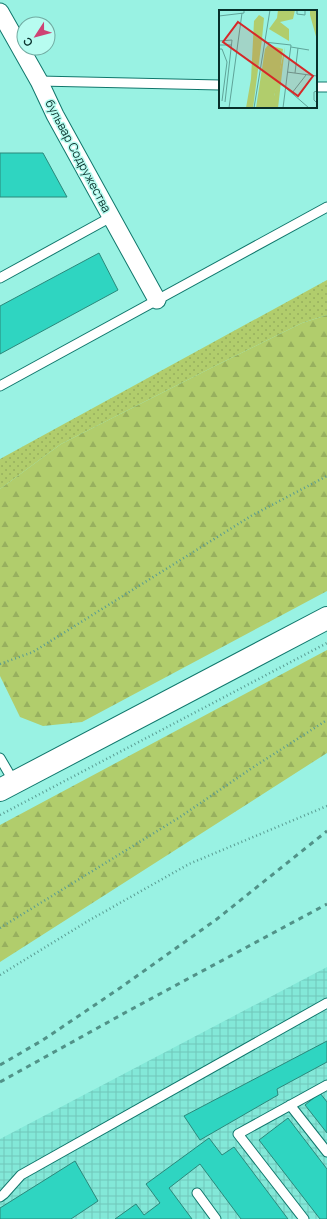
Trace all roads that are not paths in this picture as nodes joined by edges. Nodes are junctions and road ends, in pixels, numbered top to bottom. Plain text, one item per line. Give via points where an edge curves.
1 (0, 12) edge
2 (39, 81) junction
3 (219, 85) edge
4 (327, 207) edge
5 (111, 217) junction
6 (0, 278) edge
7 (157, 300) junction
8 (0, 386) edge
9 (327, 618) edge
10 (0, 758) edge
11 (7, 786) edge
12 (327, 1003) edge
13 (327, 1085) edge
14 (290, 1105) junction
15 (327, 1152) edge
16 (197, 1193) dead end
17 (0, 1196) edge
18 (216, 1219) edge
19 (304, 1219) edge

1 - 2 street, бульвар Содружества
2 - 3 lane
2 - 5 street, бульвар Содружества
4 - 7 lane
5 - 6 lane
5 - 7 street, бульвар Содружества
7 - 8 lane
9 - 11 street
10 - 11 lane
12 - 17 lane via 20,1175
13 - 14 lane
14 - 15 lane
14 - 19 lane via 238,1134
16 - 18 lane

